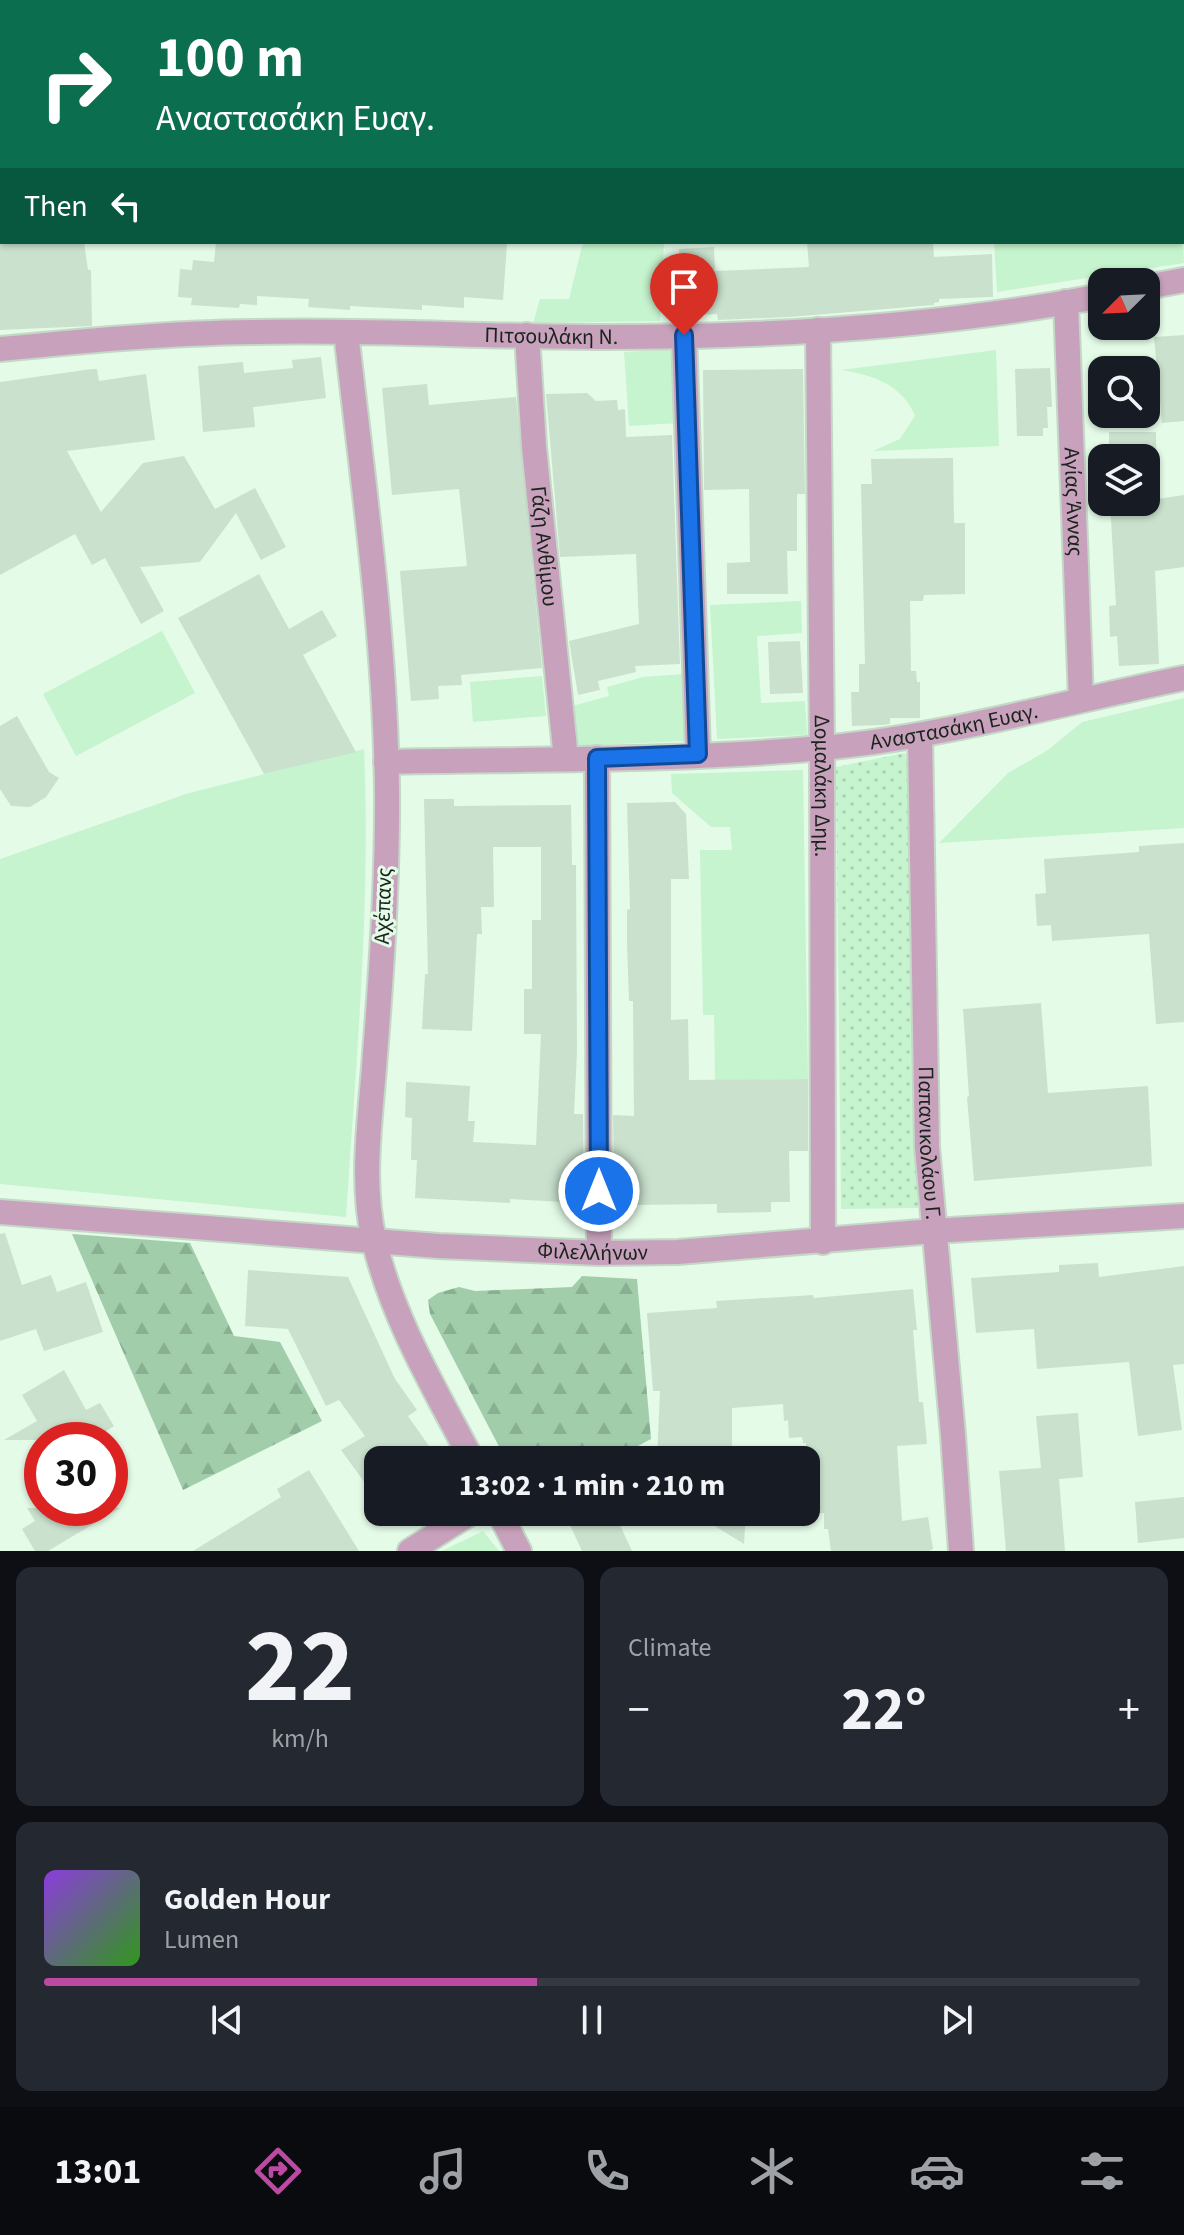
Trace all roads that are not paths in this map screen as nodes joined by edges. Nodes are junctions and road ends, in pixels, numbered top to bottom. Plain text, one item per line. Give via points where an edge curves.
1 (1184, 280) edge
2 (1160, 284) edge
3 (1088, 298) edge
4 (1066, 302) junction
5 (818, 330) junction
6 (346, 332) junction
7 (527, 335) junction
8 (684, 335) junction
9 (0, 349) edge
10 (1184, 678) edge
11 (1081, 700) junction
12 (920, 735) junction
13 (822, 748) junction
14 (698, 754) junction
15 (597, 758) junction
16 (566, 759) junction
17 (386, 762) junction
18 (0, 1212) edge
19 (1184, 1216) edge
20 (933, 1231) junction
21 (374, 1240) junction
22 (823, 1242) junction
23 (599, 1253) junction
24 (465, 1446) edge
25 (450, 1526) edge
26 (506, 1526) edge
27 (410, 1551) edge
28 (519, 1551) edge
29 (961, 1551) edge

1 - 2 street
3 - 4 street, Πιτσουλάκη Ν.
4 - 5 street, Πιτσουλάκη Ν.
4 - 11 street, Αγίας Άννας
5 - 8 street, Πιτσουλάκη Ν.
5 - 13 street, Δομαλάκη Δημ.
6 - 7 street, Πιτσουλάκη Ν.
6 - 9 street, Πιτσουλάκη Ν. via 207,333
6 - 17 street, Αχέπανς
7 - 8 street, Πιτσουλάκη Ν.
7 - 16 street, Γάζη Ανθίμου
8 - 14 street
10 - 11 street, Αναστασάκη Ευαγ.
11 - 12 street, Αναστασάκη Ευαγ.
12 - 13 street, Αναστασάκη Ευαγ.
12 - 20 street, Παπανικολάου Γ. via 923,1054
13 - 14 street, Αναστασάκη Ευαγ.
13 - 22 street, Δομαλάκη Δημ.
14 - 15 street, Αναστασάκη Ευαγ.
15 - 16 street, Αναστασάκη Ευαγ.
15 - 23 street
16 - 17 street, Αναστασάκη Ευαγ.
17 - 21 street, Αχέπανς via 380,991 367,1183
18 - 21 street, Φιλελλήνων
19 - 20 street, Φιλελλήνων
20 - 22 street, Φιλελλήνων
20 - 29 street, Παπανικολάου Γ.
21 - 23 street, Φιλελλήνων
21 - 24 street, Αχέπανς via 402,1321
22 - 23 street, Φιλελλήνων
25 - 27 street
26 - 28 street

